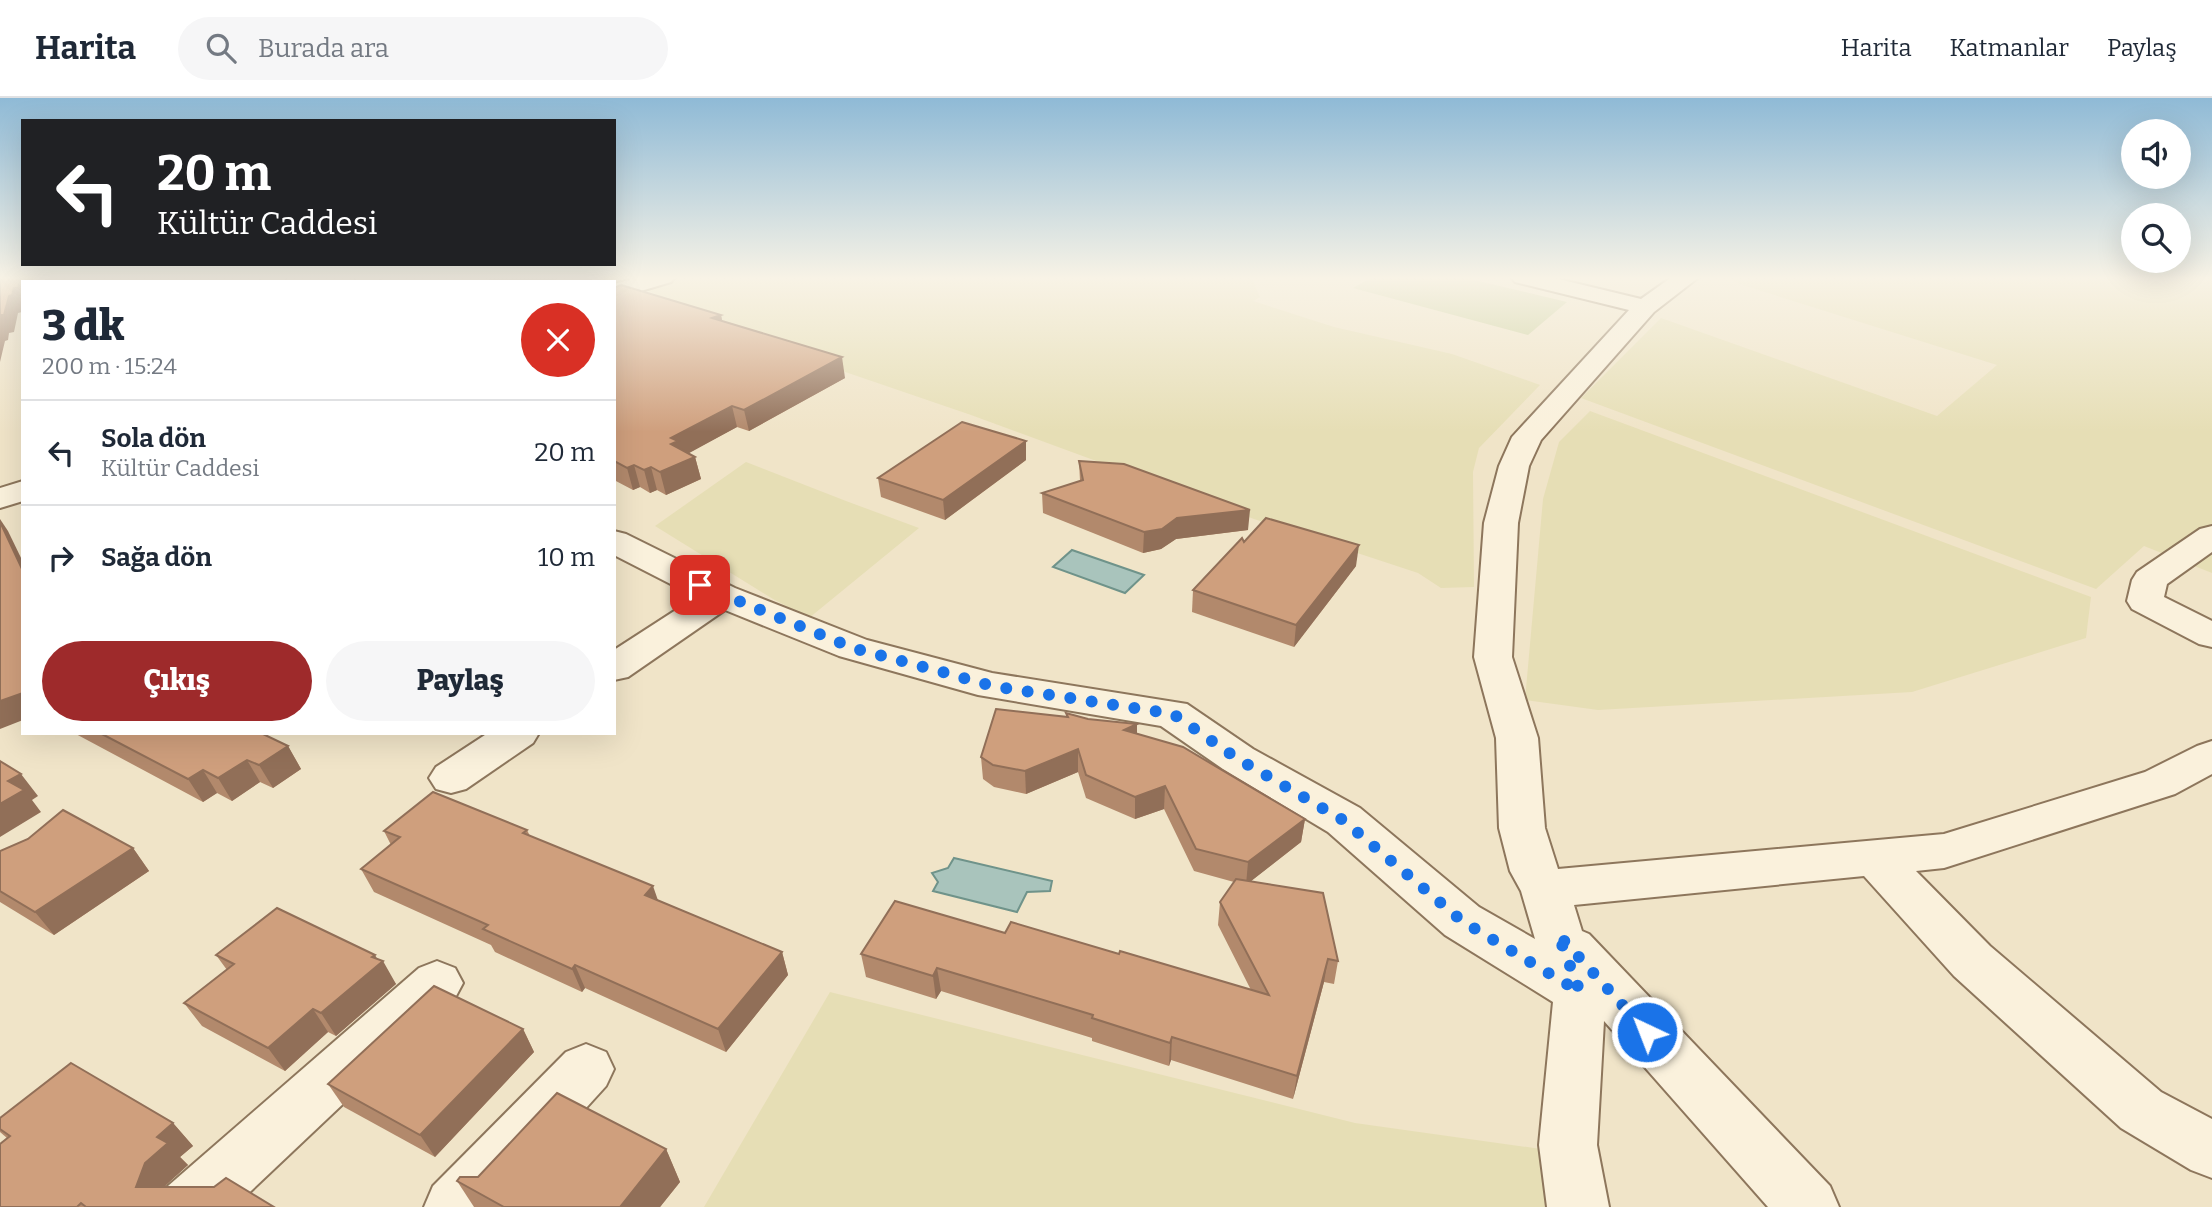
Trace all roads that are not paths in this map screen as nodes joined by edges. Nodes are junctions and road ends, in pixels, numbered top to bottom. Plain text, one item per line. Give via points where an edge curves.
1 (1625, 329) edge
2 (21, 492) edge
3 (0, 498) edge
4 (2212, 536) edge
5 (616, 542) edge
6 (722, 596) junction
7 (2212, 636) edge
8 (616, 667) edge
9 (515, 735) edge
10 (2212, 756) edge
11 (451, 778) dead end
12 (1874, 857) junction
13 (1552, 912) junction
14 (437, 983) dead end
15 (1580, 992) junction
16 (586, 1069) dead end
17 (2212, 1150) edge
18 (190, 1207) edge
19 (455, 1207) edge
20 (1578, 1207) edge
21 (1808, 1207) edge

1 - 13 street via 1527,437 1514,467 1501,523 1493,657 1517,738 1522,828
2 - 3 street
4 - 7 street via 2150,580 2145,601
5 - 6 street
6 - 8 street
6 - 15 street via 853,648 992,686 1173,714 1238,759 1343,820 1462,921
9 - 11 street
10 - 12 street via 2160,783 1944,851
12 - 13 street
12 - 17 street via 1972,961 2141,1110
13 - 15 street
13 - 21 street
14 - 18 street
15 - 20 street via 1568,1145
16 - 19 street

